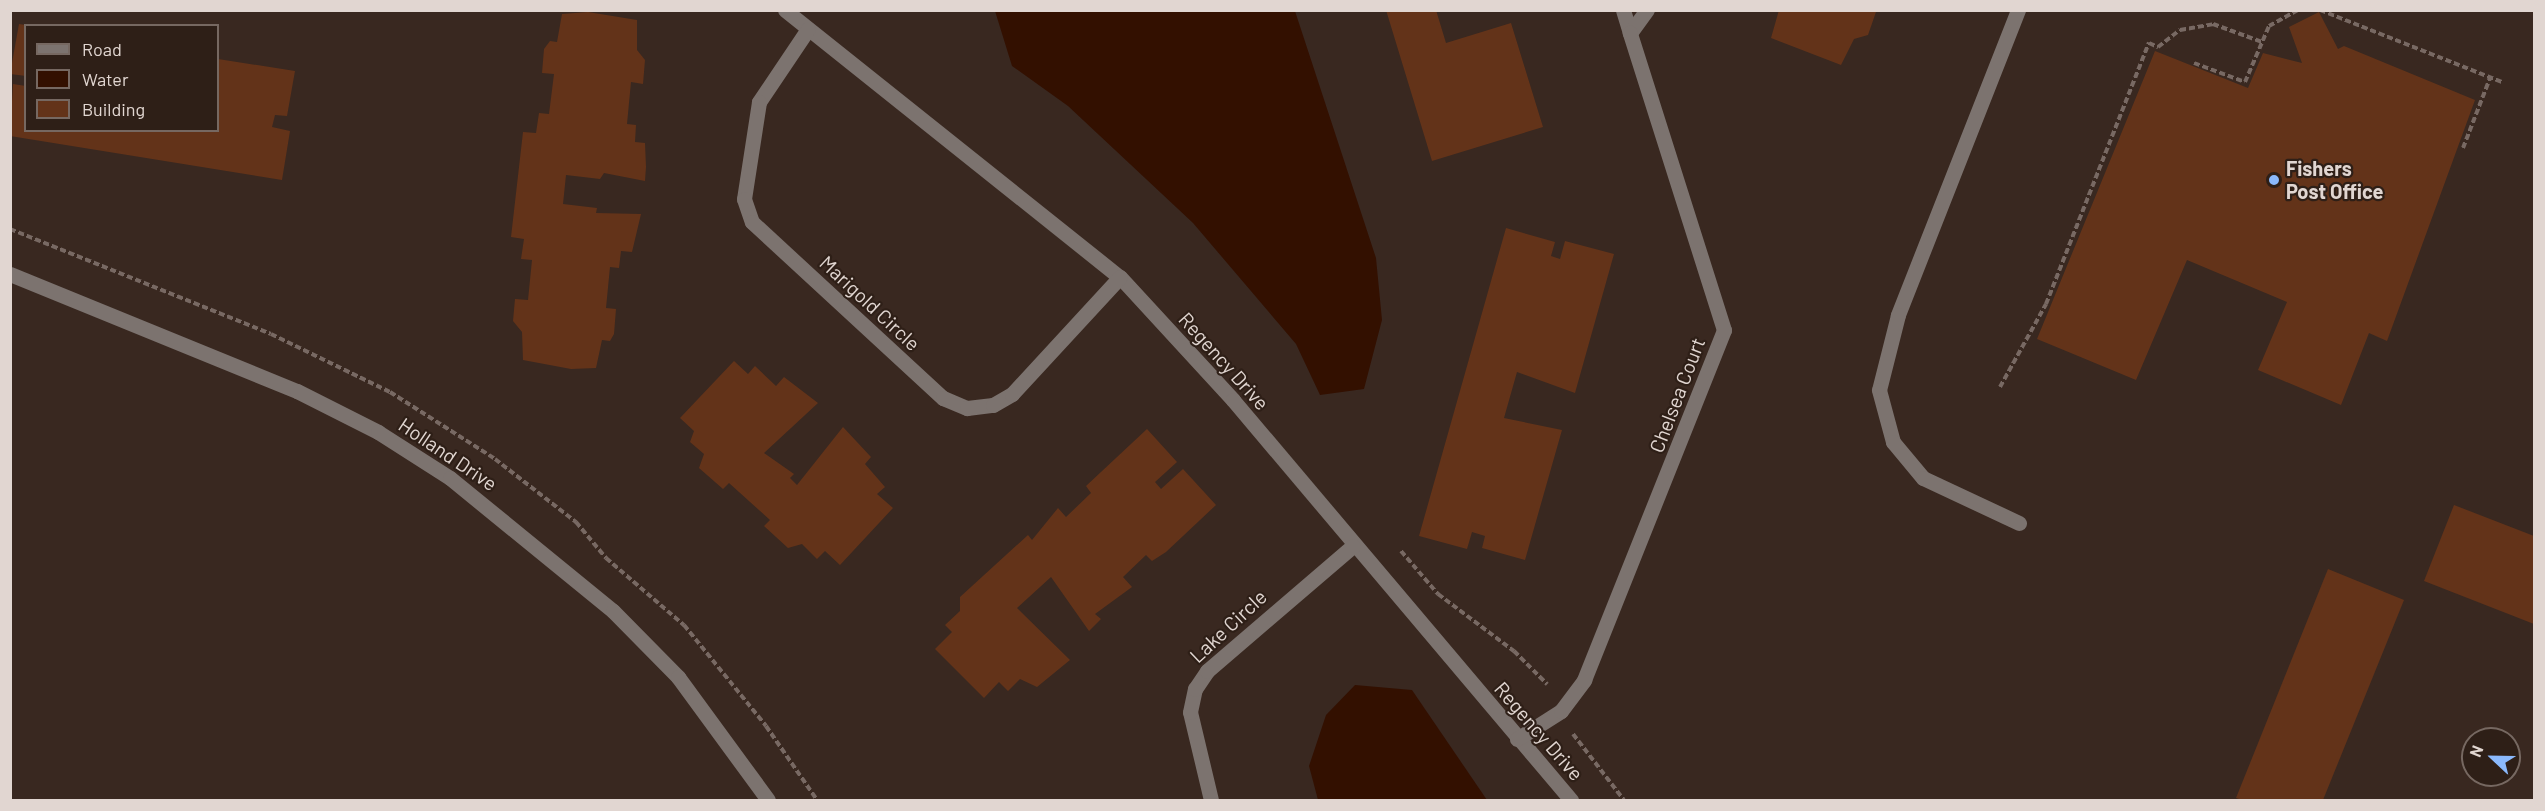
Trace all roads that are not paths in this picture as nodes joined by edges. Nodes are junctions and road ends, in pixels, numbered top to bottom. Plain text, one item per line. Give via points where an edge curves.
1 (785, 10) edge
2 (1623, 10) edge
3 (1647, 10) edge
4 (2018, 10) edge
5 (808, 29) junction
6 (1630, 33) junction
7 (10, 274) edge
8 (1120, 277) junction
9 (2019, 523) dead end
10 (1353, 546) junction
11 (1517, 739) junction
12 (768, 801) edge
13 (1211, 801) edge
14 (1571, 801) edge

1 - 5 street, Regency Drive
2 - 6 street, Chelsea Court
3 - 6 street
4 - 9 street via 1898,315 1880,390 1893,442 1923,478
5 - 8 street, Regency Drive
5 - 8 street, Marigold Circle via 759,102 744,199 752,222 943,398 967,408 993,405 1012,394
6 - 11 street, Chelsea Court via 1724,330 1584,680 1561,711
7 - 12 street, Holland Drive via 297,391 378,432 450,478 613,611 678,677
8 - 10 street, Regency Drive via 1233,400
10 - 11 street, Regency Drive
10 - 13 street, Lake Circle via 1207,671 1195,689 1190,712
11 - 14 street, Regency Drive

